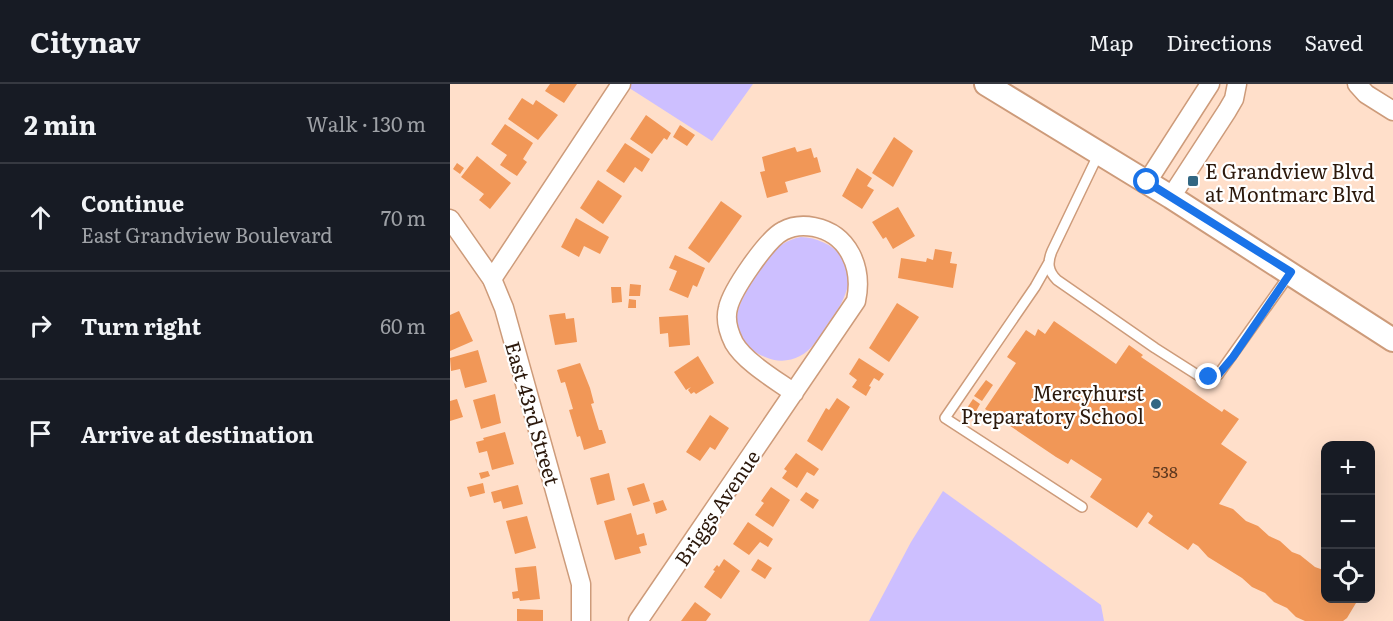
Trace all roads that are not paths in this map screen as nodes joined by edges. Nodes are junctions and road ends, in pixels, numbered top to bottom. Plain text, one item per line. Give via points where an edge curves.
1 (621, 84) edge
2 (986, 84) edge
3 (1210, 84) edge
4 (1237, 84) edge
5 (1357, 84) edge
6 (1393, 111) edge
7 (1099, 153) junction
8 (1147, 182) junction
9 (1171, 196) junction
10 (450, 219) edge
11 (1048, 264) junction
12 (1291, 272) junction
13 (492, 279) junction
14 (1393, 340) edge
15 (794, 393) junction
16 (1082, 507) dead end
17 (581, 621) edge
18 (638, 621) edge

1 - 13 street
2 - 7 street
3 - 8 street
4 - 9 street via 1227,111
5 - 6 street
7 - 8 street
7 - 11 lane
8 - 9 street
9 - 12 street
10 - 13 street, East 43rd Street
11 - 12 lane via 1057,280 1155,348 1199,376 1209,377 1218,375 1233,357
11 - 16 lane via 945,418
12 - 14 street
13 - 17 street, East 43rd Street via 517,352 581,584
15 - 15 street, Briggs Avenue via 856,301 858,291 855,264 846,245 830,232 808,226 783,231 771,241 742,279 728,310 728,326 738,349
15 - 18 street, Briggs Avenue

